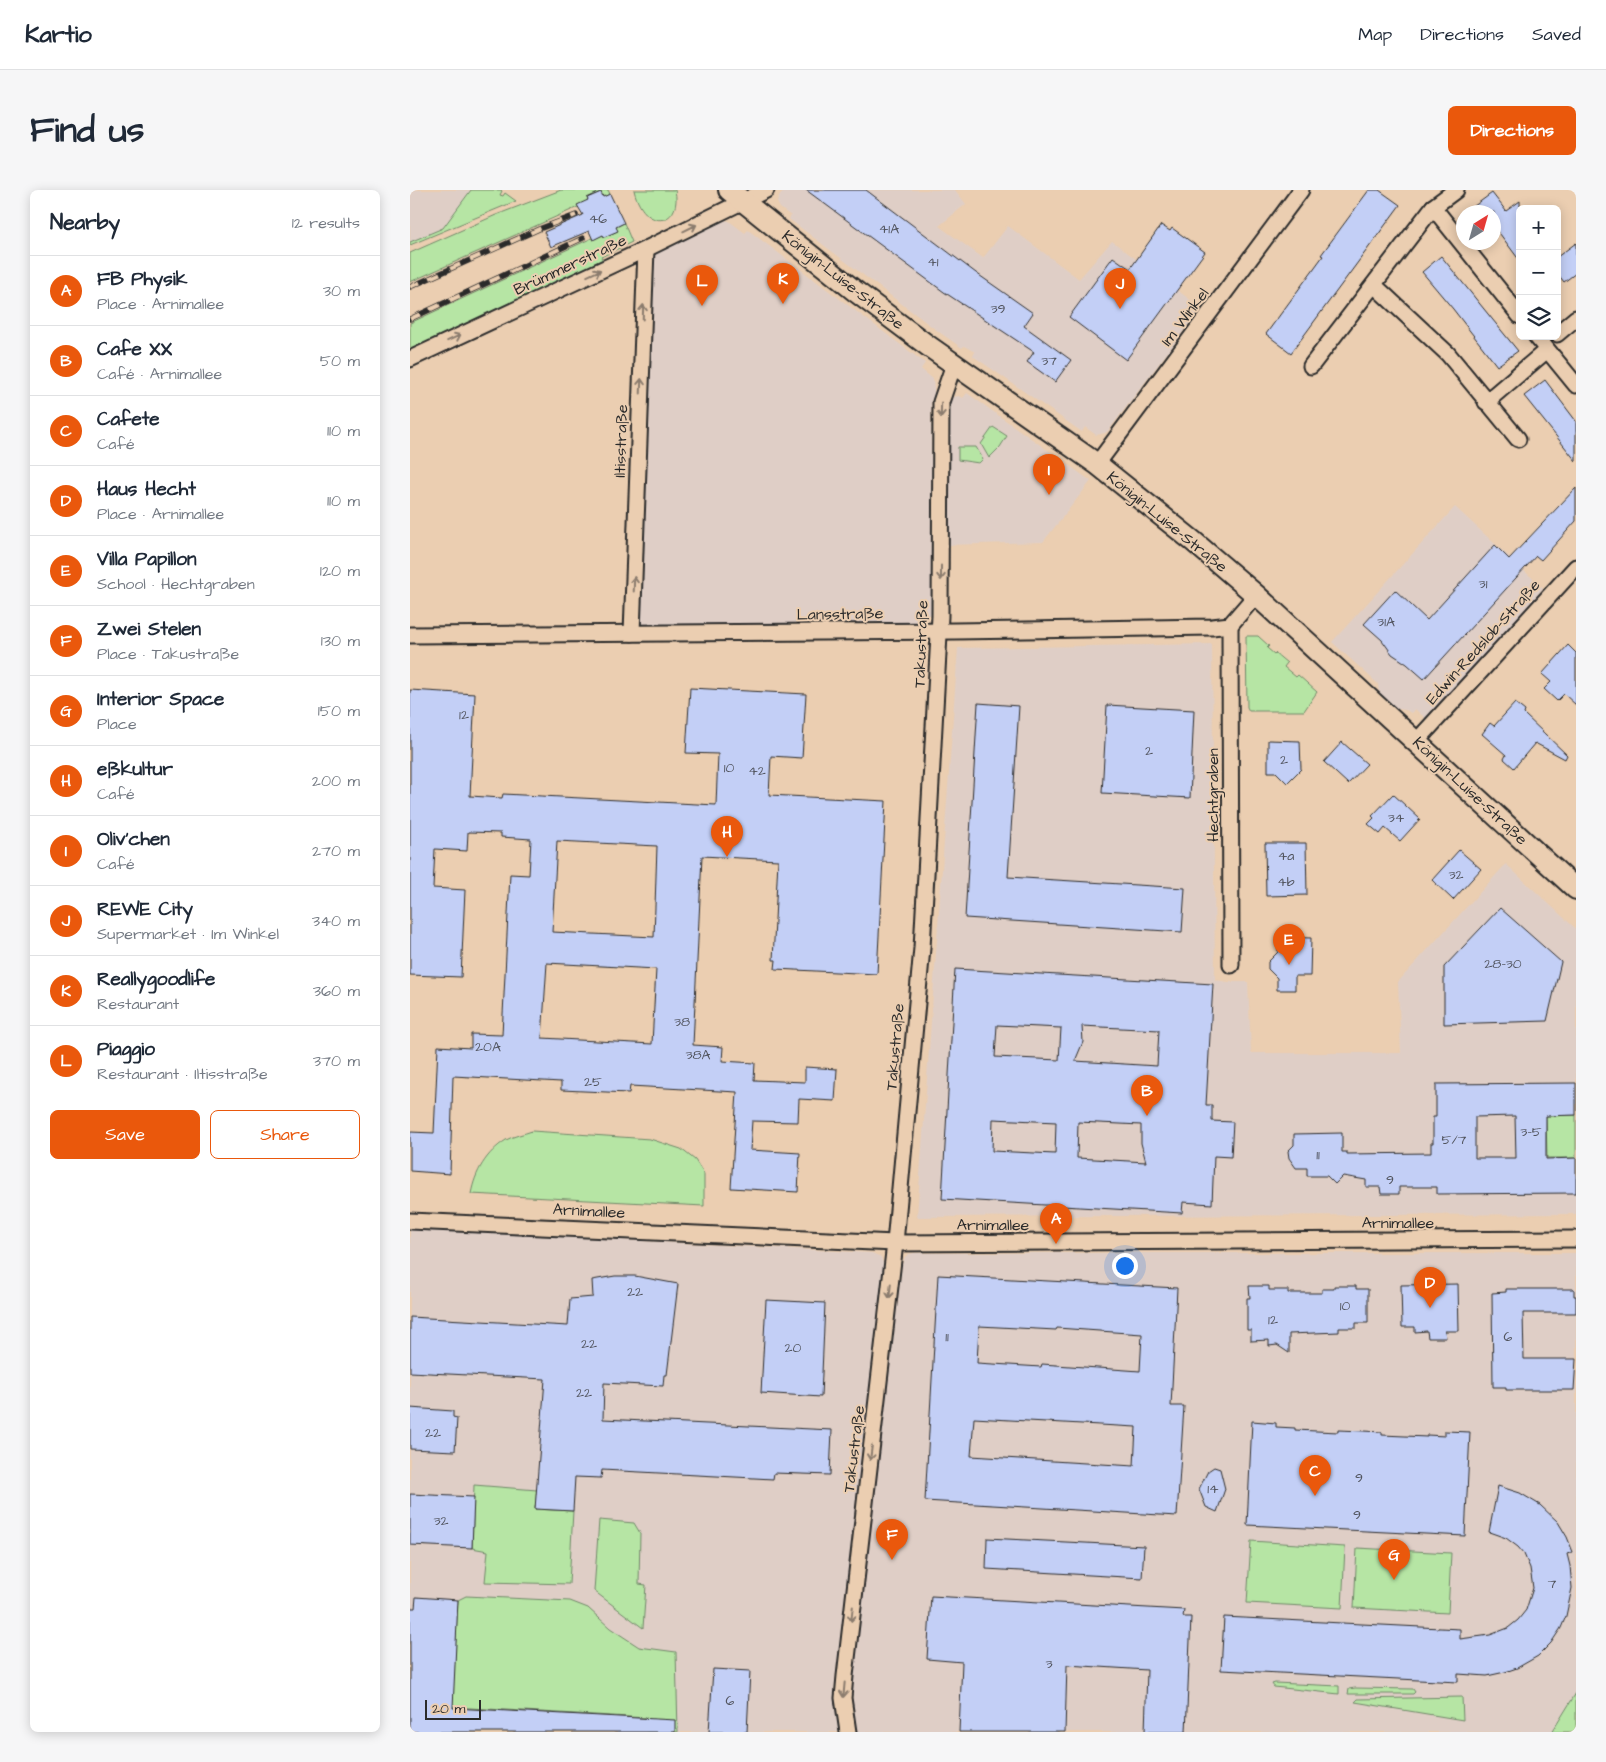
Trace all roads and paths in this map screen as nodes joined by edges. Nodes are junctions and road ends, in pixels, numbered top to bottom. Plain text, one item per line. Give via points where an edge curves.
1 (766, 190) edge
2 (1301, 190) edge
3 (1456, 190) edge
4 (736, 196) edge
5 (1433, 208) junction
6 (646, 249) junction
7 (1374, 285) junction
8 (1516, 311) edge
9 (1576, 318) edge
10 (1548, 341) edge
11 (410, 359) edge
12 (954, 364) junction
13 (1312, 366) dead end
14 (1576, 385) edge
15 (1486, 402) junction
16 (1518, 439) dead end
17 (1097, 464) junction
18 (1576, 567) edge
19 (1256, 595) junction
20 (1230, 625) junction
21 (940, 631) junction
22 (632, 633) junction
23 (410, 636) edge
24 (1416, 742) junction
25 (1576, 889) edge
26 (1231, 965) dead end
27 (410, 1221) edge
28 (1576, 1239) edge
29 (895, 1243) junction
30 (848, 1732) edge

1 - 4 street, Brümmerstraße
2 - 17 street, Im Winkel
3 - 5 street
6 -> 4 street, Brümmerstraße
4 - 12 main road, Königin-Luise-Straße via 855,291
5 - 7 street
5 - 8 street
11 -> 6 street, Brümmerstraße
22 -> 6 street, Iltisstraße
7 - 13 street
7 - 15 street via 1448,354
9 - 10 street
10 - 14 street
10 - 15 street
12 - 17 main road, Königin-Luise-Straße
12 -> 21 street, Takustraße via 941,402
15 - 16 street
17 - 19 main road, Königin-Luise-Straße
18 - 24 street, Edwin-Redslob-Straße
19 - 20 street
19 - 24 main road, Königin-Luise-Straße
20 - 21 street, Lansstraße
20 - 26 street, Hechtgraben
21 - 22 street, Lansstraße
21 - 29 street, Takustraße via 922,948
22 - 23 street, Lansstraße
24 - 25 main road, Königin-Luise-Straße
27 - 29 street, Arnimallee
28 - 29 street, Arnimallee
29 -> 30 street, Takustraße via 843,1698

